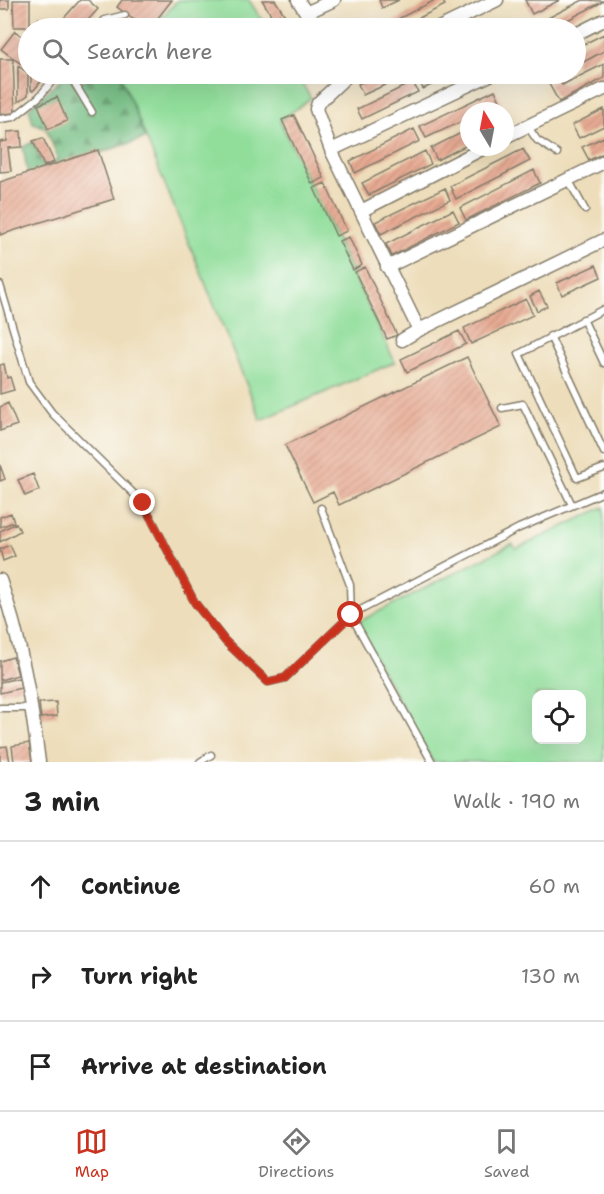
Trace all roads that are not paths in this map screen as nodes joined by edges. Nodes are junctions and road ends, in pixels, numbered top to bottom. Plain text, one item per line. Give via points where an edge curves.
1 (298, 0) edge
2 (334, 0) edge
3 (497, 0) edge
4 (306, 13) junction
5 (125, 15) dead end
6 (113, 18) edge
7 (309, 18) edge
8 (460, 18) edge
9 (604, 20) edge
10 (586, 29) edge
11 (50, 84) edge
12 (75, 84) edge
13 (337, 84) edge
14 (471, 84) edge
15 (604, 89) edge
16 (92, 112) dead end
17 (0, 118) edge
18 (528, 126) junction
19 (514, 133) edge
20 (331, 150) junction
21 (556, 153) dead end
22 (468, 156) edge
23 (604, 162) edge
24 (568, 179) junction
25 (585, 210) dead end
26 (360, 211) junction
27 (604, 240) edge
28 (387, 267) junction
29 (0, 285) edge
30 (604, 309) edge
31 (583, 319) junction
32 (419, 330) junction
33 (550, 336) junction
34 (402, 340) dead end
35 (604, 363) edge
36 (502, 408) dead end
37 (604, 452) edge
38 (604, 468) edge
39 (604, 492) edge
40 (572, 506) junction
41 (321, 508) dead end
42 (0, 580) edge
43 (351, 615) junction
44 (0, 708) edge
45 (31, 708) junction
46 (211, 755) dead end
47 (39, 762) edge
48 (200, 762) edge
49 (432, 762) edge

1 - 4 street
2 - 4 street
3 - 8 street
4 - 7 street
5 - 6 lane
9 - 10 street
11 - 17 lane via 14,117
12 - 16 lane
13 - 20 street via 316,109
14 - 20 street
15 - 18 street
18 - 19 street
18 - 21 lane via 537,140
20 - 26 street
22 - 26 street
23 - 24 street
24 - 25 lane
24 - 28 street
26 - 28 street
27 - 32 street
28 - 32 street
29 - 43 lane via 29,382 52,413 143,503 195,603 258,674 268,682 285,678
30 - 31 lane
31 - 33 lane
31 - 35 lane
32 - 34 street
33 - 37 lane
33 - 38 lane via 519,354 577,478
36 - 40 lane via 523,404
39 - 40 lane
40 - 43 lane via 519,528
41 - 43 lane via 350,585
42 - 45 street
43 - 49 lane
44 - 45 lane
45 - 47 street
46 - 48 lane

